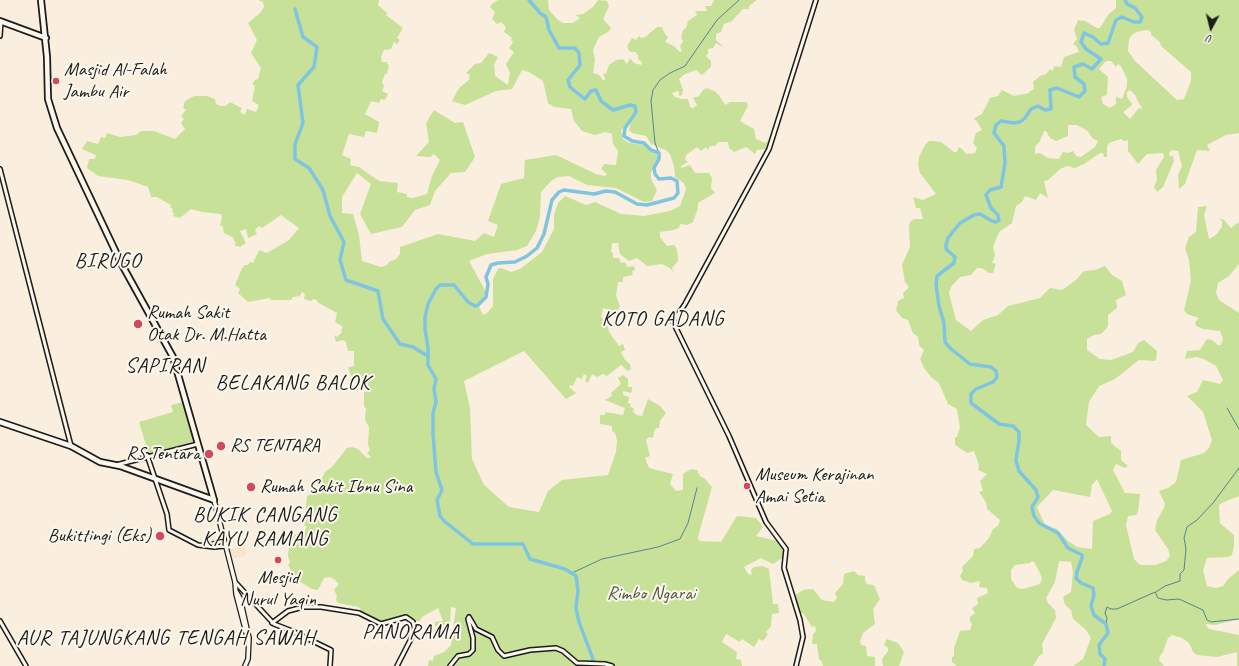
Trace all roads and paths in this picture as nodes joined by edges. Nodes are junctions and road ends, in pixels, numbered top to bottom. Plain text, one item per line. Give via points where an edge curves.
1 (41, 0) edge
2 (816, 0) edge
3 (0, 21) edge
4 (0, 36) edge
5 (46, 38) junction
6 (0, 169) edge
7 (0, 422) edge
8 (198, 444) junction
9 (71, 446) junction
10 (148, 456) junction
11 (116, 465) junction
12 (155, 478) junction
13 (214, 500) junction
14 (224, 540) junction
15 (208, 546) junction
16 (225, 546) junction
17 (235, 582) junction
18 (277, 619) junction
19 (269, 620) junction
20 (0, 621) edge
21 (272, 623) junction
22 (278, 626) junction
23 (26, 666) edge
24 (245, 666) edge
25 (330, 666) edge
26 (397, 666) edge
27 (450, 666) edge
28 (612, 666) edge
29 (796, 666) edge

1 - 5 highway
2 - 29 street via 769,149 674,322 729,436 766,522 786,549 784,568 803,637
3 - 4 street
3 - 5 highway
5 - 8 highway via 48,99 58,130 121,263 173,357
6 - 9 street
7 - 9 highway
8 - 10 street
8 - 13 highway
9 - 11 highway via 100,462
10 - 11 street
10 - 12 street
11 - 12 highway
12 - 13 highway
12 - 15 street via 167,514 169,530 198,545
13 - 14 main road
14 - 15 street
14 - 16 main road
15 - 16 street
16 - 17 main road
17 - 19 street
17 - 24 main road via 248,640
18 - 19 street
18 - 21 street
18 - 22 street
18 - 26 street via 295,608 310,607 359,613 380,624 409,618 416,631
19 - 21 street
20 - 23 street
21 - 22 street
22 - 25 street via 331,650
27 - 28 street via 458,656 470,654 473,650 469,617 476,629 492,637 504,656 556,648 575,662

